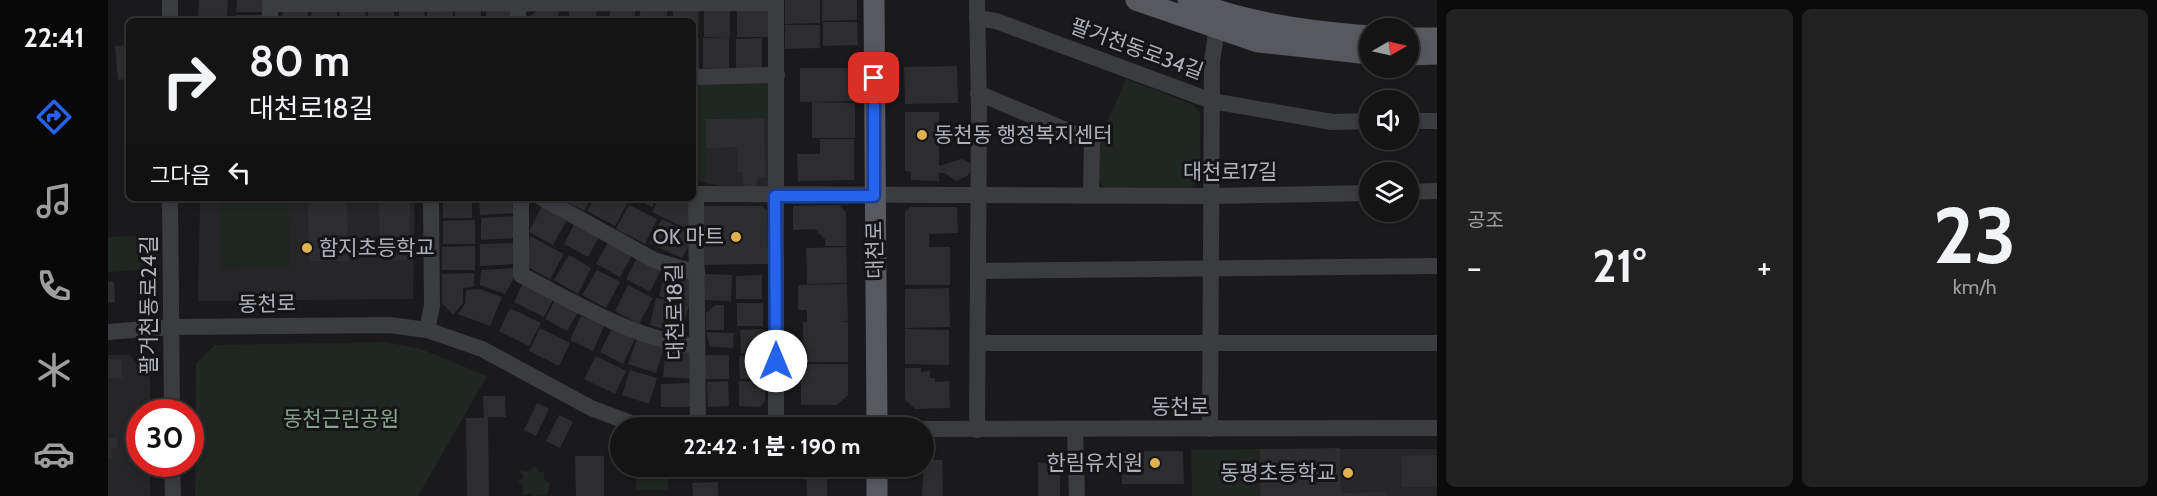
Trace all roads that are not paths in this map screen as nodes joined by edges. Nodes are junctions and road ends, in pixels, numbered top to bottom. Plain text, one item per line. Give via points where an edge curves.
1 (170, 0) edge
2 (874, 0) edge
3 (977, 0) edge
4 (1136, 0) edge
5 (1188, 0) edge
6 (518, 1) edge
7 (776, 1) edge
8 (270, 8) edge
9 (170, 18) edge
10 (518, 18) edge
11 (977, 18) junction
12 (1217, 28) junction
13 (1359, 35) edge
14 (1419, 38) edge
15 (1437, 38) edge
16 (1359, 53) edge
17 (1437, 54) edge
18 (1419, 55) edge
19 (777, 75) junction
20 (696, 77) edge
21 (978, 93) junction
22 (1212, 101) junction
23 (1359, 121) edge
24 (1419, 121) edge
25 (1437, 121) edge
26 (1437, 191) edge
27 (1419, 192) edge
28 (1359, 193) edge
29 (1091, 194) junction
30 (696, 195) edge
31 (775, 196) junction
32 (874, 196) junction
33 (979, 196) junction
34 (1213, 196) junction
35 (170, 201) edge
36 (431, 201) edge
37 (521, 201) edge
38 (547, 201) edge
39 (694, 201) edge
40 (1437, 266) edge
41 (1212, 268) junction
42 (979, 271) junction
43 (697, 273) junction
44 (172, 327) junction
45 (427, 330) junction
46 (108, 332) edge
47 (978, 343) junction
48 (1437, 343) edge
49 (1211, 344) junction
50 (697, 346) junction
51 (172, 399) edge
52 (615, 417) edge
53 (698, 417) edge
54 (776, 417) edge
55 (877, 417) edge
56 (1437, 428) edge
57 (934, 429) edge
58 (1210, 429) junction
59 (977, 430) junction
60 (1075, 430) junction
61 (172, 477) edge
62 (877, 477) edge
63 (173, 496) edge
64 (877, 496) edge
65 (1077, 496) edge

1 - 9 street
2 - 32 main road, 대천로
3 - 11 street
4 - 12 main road
5 - 13 main road via 1223,13 1300,30
6 - 7 street
6 - 8 street
6 - 10 street
7 - 19 street
11 - 21 street
11 - 22 street, 팔거천동로34길 via 996,21
12 - 16 main road via 1258,42
12 - 22 street, 팔거천동로34길
14 - 15 main road
17 - 18 main road
19 - 20 street
19 - 31 street
21 - 29 street via 1092,141
21 - 33 street
22 - 23 street, 팔거천동로34길 via 1332,122
22 - 34 street, 팔거천동로34길
24 - 25 street
26 - 27 street
28 - 34 street, 대천로17길
29 - 33 street, 대천로17길
29 - 34 street, 대천로17길
30 - 31 street, 대천로18길
31 - 32 street, 대천로18길
31 - 54 street
32 - 33 street, 대천로17길
32 - 55 main road, 대천로
33 - 42 street
34 - 41 street, 팔거천동로34길
35 - 44 street, 팔거천동로24길
36 - 45 street via 432,306
37 - 50 street via 521,275 636,334
38 - 43 street via 654,260
39 - 43 street, 대천로18길
40 - 41 street
41 - 42 street
41 - 49 street, 팔거천동로34길
42 - 47 street
43 - 50 street, 대천로18길
44 - 45 street, 동천로 via 389,325
44 - 46 street, 동천로
44 - 51 street, 팔거천동로24길
45 - 52 street, 동천로 via 482,349
47 - 49 street
47 - 59 street
48 - 49 street
49 - 58 street, 팔거천동로34길
50 - 53 street, 대천로18길
56 - 58 street, 동천로
57 - 59 street, 동천로
58 - 60 street, 동천로
59 - 60 street, 동천로
60 - 65 street
61 - 63 street
62 - 64 main road

